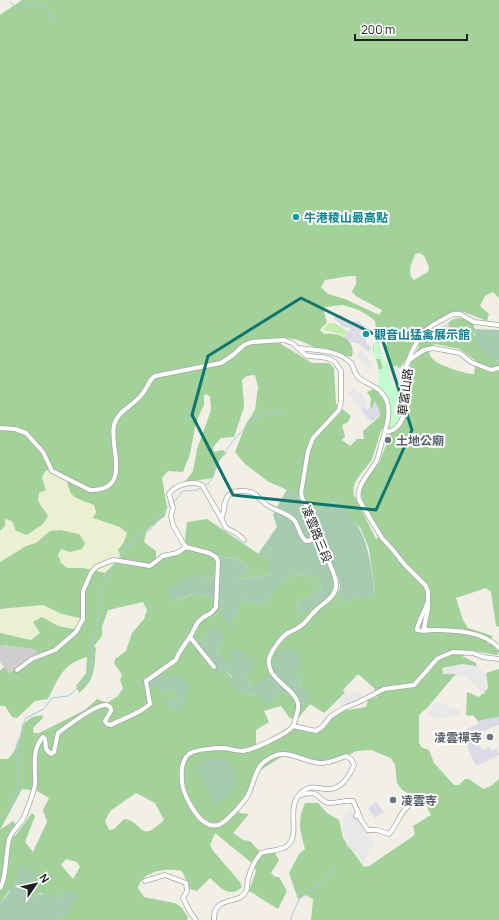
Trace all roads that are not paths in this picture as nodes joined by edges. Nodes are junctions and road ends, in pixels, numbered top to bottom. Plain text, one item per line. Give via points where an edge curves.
1 (499, 325) edge
2 (299, 348) junction
3 (409, 360) junction
4 (499, 368) edge
5 (0, 428) edge
6 (385, 432) junction
7 (221, 518) junction
8 (319, 539) junction
9 (244, 540) dead end
10 (186, 547) junction
11 (428, 600) junction
12 (428, 630) junction
13 (190, 637) junction
14 (499, 648) edge
15 (499, 659) edge
16 (214, 667) dead end
17 (17, 670) dead end
18 (293, 726) junction
19 (298, 796) junction
20 (414, 803) dead end
21 (145, 881) dead end
22 (0, 888) edge
23 (196, 920) edge
24 (214, 920) edge

1 - 3 street, 華富山路 via 474,322 460,314 453,314 422,334
2 - 5 street via 284,340 252,342 244,345 221,363 155,376 149,381 143,394 117,418 114,425 116,473 111,484 97,490 90,490 52,472 43,452 26,433
2 - 6 street via 328,351 340,356 352,365 357,377 382,392 388,409
2 - 8 street, 凌雲路三段 via 307,356 330,359 341,371 340,410 313,438 308,451 301,493
3 - 4 street via 424,350 433,348 460,353 470,362 491,370
3 - 6 street, 華富山路 via 404,376 404,414 398,428
6 - 11 street via 377,460 359,488 359,500 382,538 425,585
7 - 8 street via 227,497 238,491 246,492 254,494 267,505 293,519 306,541
7 - 9 street via 226,528
7 - 10 street via 198,483 185,484 172,490 169,494 173,508 172,524
8 - 18 street, 凌雲路三段 via 333,574 336,590 303,624 283,638 270,655 269,662 270,670 297,702 298,711
10 - 13 street via 209,553 218,561 216,607 212,613 200,619
10 - 17 street via 177,553 163,556 150,566 114,560 96,567 83,591 83,619 76,632 55,650 32,659
11 - 12 street via 424,628
11 - 12 street via 417,630
12 - 14 street via 470,633
13 - 16 street
13 - 22 street via 176,660 146,681 150,704 141,711 107,724 105,721 111,707 104,705 95,708 58,733 54,752 51,754 46,749 46,739 40,739 36,750 35,787 24,817 11,834 5,877
15 - 18 street via 473,653 453,652 437,659 414,685 384,689 331,716 316,731
18 - 19 street via 286,732 245,751 222,748 194,751 186,758 182,767 182,783 184,792 199,818 210,825 216,825 224,821 244,801 255,773 275,755 283,754 321,763 346,756 353,761 353,767 339,786 329,789 311,786
19 - 20 street via 313,793 326,803 353,801 357,814 368,830 389,834 410,804
19 - 24 street via 294,803 291,841 282,849 261,853 248,878 246,892 243,896 220,904 215,910
21 - 23 street via 165,875 186,884 187,891 183,898

